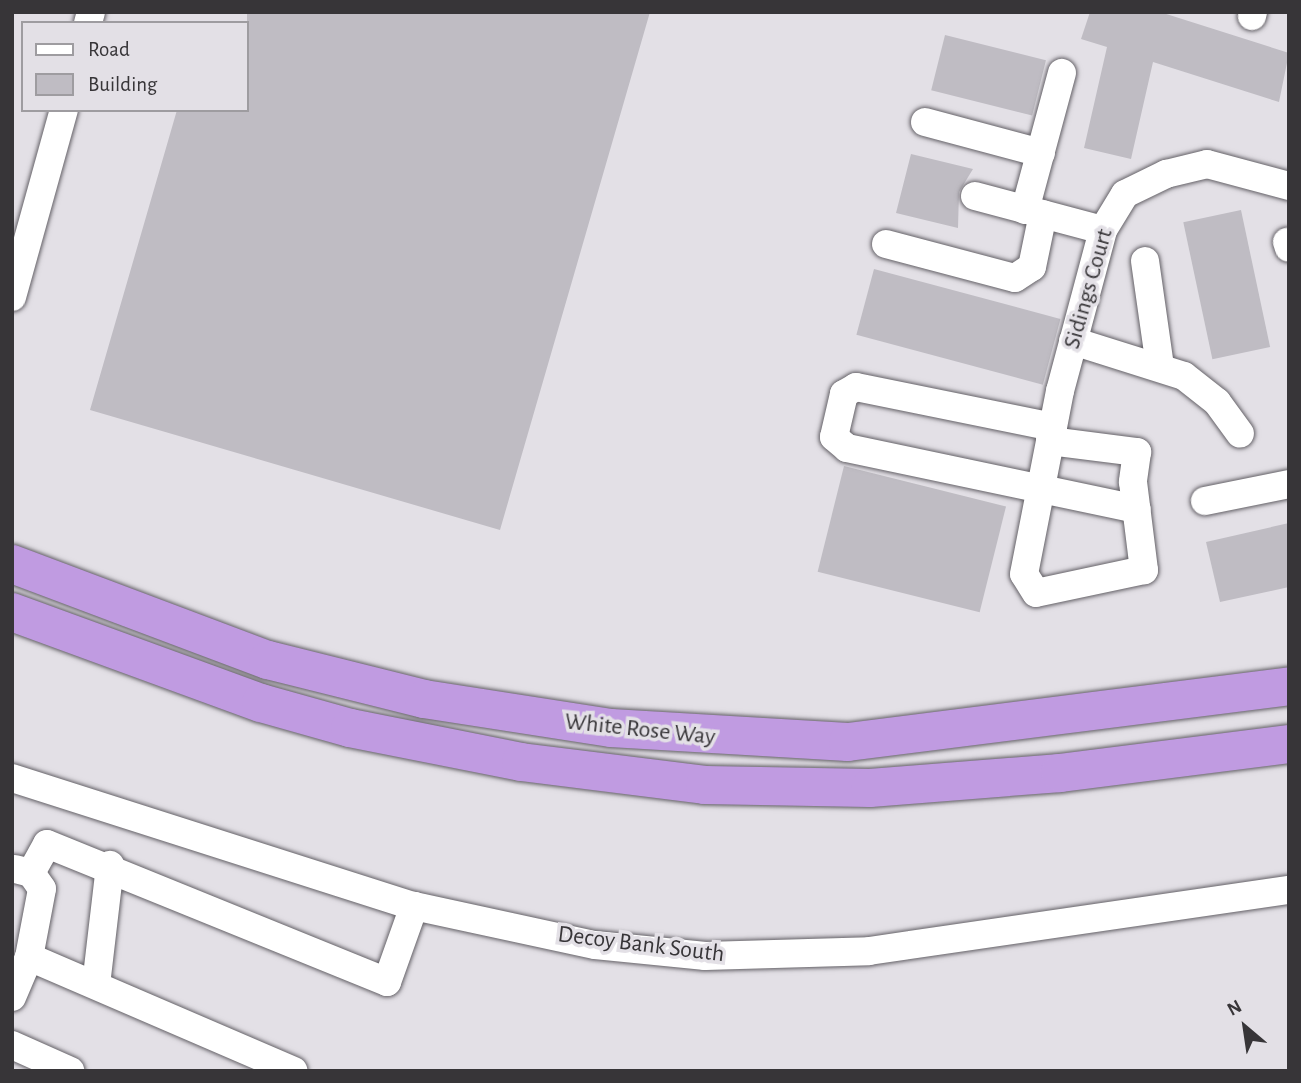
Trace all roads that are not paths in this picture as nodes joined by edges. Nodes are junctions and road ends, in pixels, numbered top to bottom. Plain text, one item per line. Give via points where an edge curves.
1 (1062, 73) dead end
2 (63, 112) edge
3 (925, 122) dead end
4 (1041, 153) junction
5 (1289, 185) edge
6 (975, 197) dead end
7 (1034, 212) junction
8 (1103, 230) junction
9 (886, 244) dead end
10 (1146, 261) dead end
11 (12, 297) edge
12 (1073, 341) junction
13 (1160, 366) junction
14 (1052, 434) junction
15 (1240, 434) dead end
16 (1289, 484) edge
17 (1041, 490) junction
18 (1205, 501) dead end
19 (1138, 509) junction
20 (12, 564) edge
21 (12, 612) edge
22 (1289, 686) edge
23 (1289, 744) edge
24 (12, 778) edge
25 (110, 865) junction
26 (22, 871) edge
27 (1289, 890) edge
28 (414, 906) junction
29 (29, 957) junction
30 (96, 985) junction
31 (12, 997) edge
32 (12, 1045) edge
33 (70, 1071) edge
34 (294, 1071) edge

1 - 4 street
2 - 11 street
3 - 4 street
4 - 7 street
5 - 8 street, Sidings Court via 1207,164 1186,169 1125,194
6 - 7 street
7 - 8 street
7 - 9 street via 1032,267 1015,278
8 - 12 street, Sidings Court
10 - 13 street
12 - 13 street
12 - 14 street, Sidings Court
13 - 15 street via 1199,386
14 - 17 street, Sidings Court
14 - 17 street via 856,387 844,394 835,428 834,437 847,448
14 - 19 street via 1137,452
16 - 18 street
17 - 19 street
17 - 19 street, Sidings Court via 1024,574 1036,593 1144,570
20 - 22 highway, White Rose Way via 268,660 425,699 611,728 848,742
21 - 23 highway, White Rose Way via 261,703 350,728 521,762 705,785 870,788 1060,773
24 - 28 street, Decoy Bank South
25 - 26 street via 47,844
25 - 28 street via 387,982
25 - 30 street
26 - 29 street via 42,889
27 - 28 street, Decoy Bank South via 869,951 779,956 705,957 595,944
29 - 30 street
29 - 31 street
30 - 34 street
32 - 33 street

